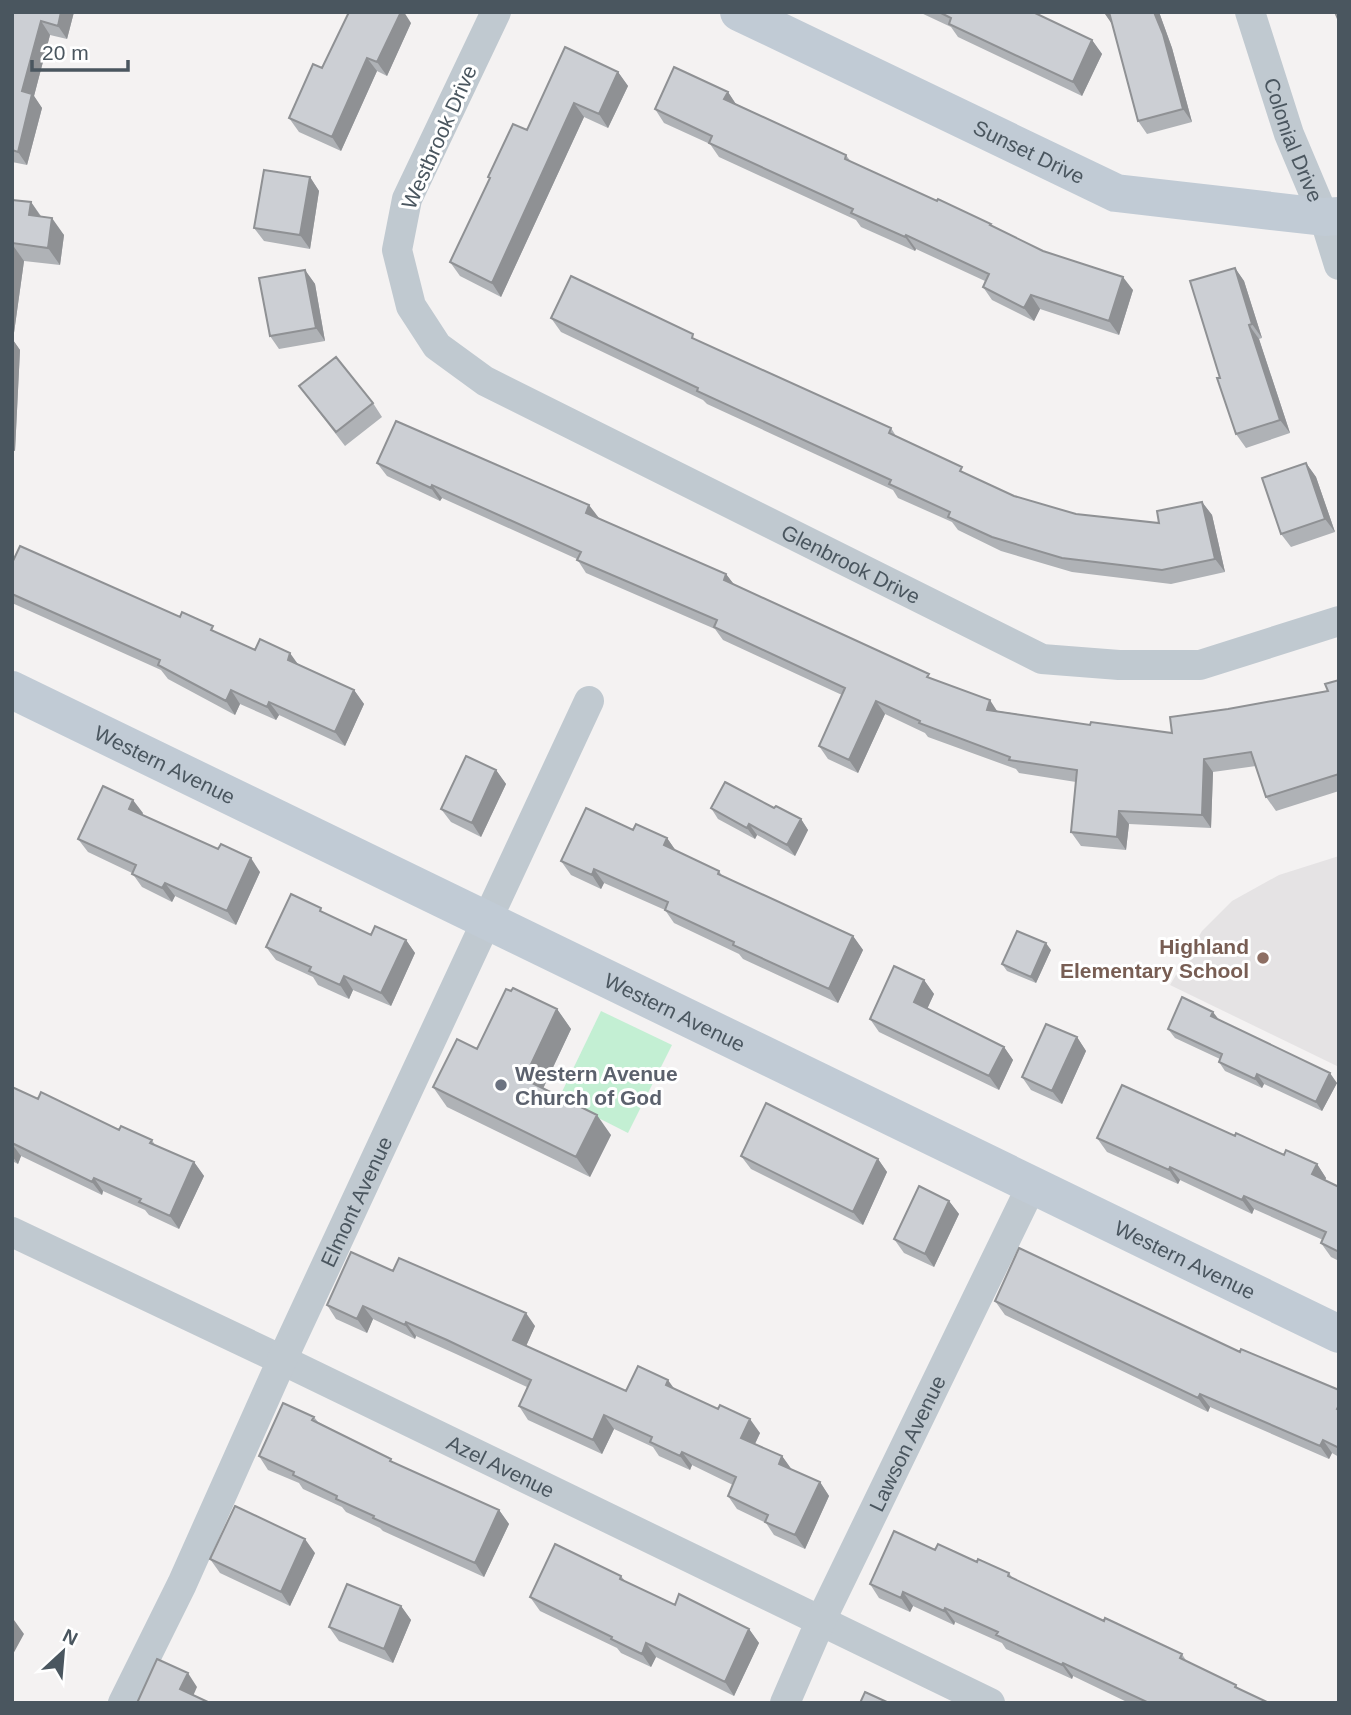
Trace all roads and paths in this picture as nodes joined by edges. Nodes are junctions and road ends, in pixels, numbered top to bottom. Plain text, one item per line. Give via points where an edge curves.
1 (496, 12) edge
2 (739, 12) edge
3 (1251, 12) edge
4 (1331, 217) edge
5 (1339, 265) edge
6 (411, 306) joint
7 (1339, 621) edge
8 (12, 690) edge
9 (589, 701) dead end
10 (488, 921) junction
11 (1032, 1185) junction
12 (12, 1232) edge
13 (1339, 1334) edge
14 (282, 1360) junction
15 (821, 1620) junction
16 (123, 1703) edge
17 (786, 1703) edge
18 (990, 1703) edge

1 - 6 street, Westbrook Drive via 407,199 397,250
2 - 4 street, Sunset Drive via 1116,193
3 - 4 street, Colonial Drive via 1289,135
4 - 5 street, Colonial Drive
6 - 7 street, Glenbrook Drive via 438,346 485,381 1042,659 1119,666 1200,665
8 - 10 street, Western Avenue
9 - 10 street, Elmont Avenue
10 - 11 street, Western Avenue
10 - 14 street, Elmont Avenue
11 - 13 street, Western Avenue
11 - 15 street, Lawson Avenue
12 - 14 street, Azel Avenue
14 - 15 street, Azel Avenue
14 - 16 street, Elmont Avenue
15 - 17 street, Lawson Avenue
15 - 18 street, Azel Avenue

